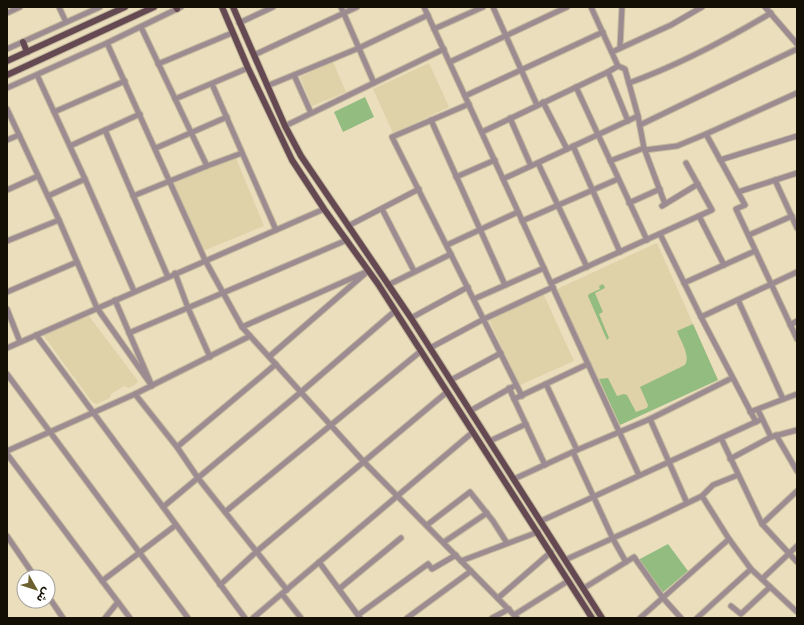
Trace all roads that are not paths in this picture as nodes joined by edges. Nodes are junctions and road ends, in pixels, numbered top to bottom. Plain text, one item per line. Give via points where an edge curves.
1 (20, 7) edge
2 (59, 7) edge
3 (100, 7) edge
4 (125, 7) edge
5 (154, 7) edge
6 (222, 7) edge
7 (233, 7) edge
8 (273, 7) edge
9 (341, 7) edge
10 (357, 7) edge
11 (424, 7) edge
12 (483, 7) edge
13 (493, 7) edge
14 (567, 7) edge
15 (591, 7) edge
16 (622, 7) edge
17 (702, 7) edge
18 (766, 7) edge
19 (93, 8) edge
20 (178, 8) edge
21 (7, 13) edge
22 (771, 13) junction
23 (344, 14) junction
24 (428, 14) junction
25 (236, 15) junction
26 (226, 18) junction
27 (66, 22) junction
28 (239, 23) junction
29 (141, 27) junction
30 (434, 29) junction
31 (603, 32) junction
32 (232, 33) junction
33 (506, 36) junction
34 (23, 42) junction
35 (107, 43) junction
36 (797, 44) edge
37 (359, 48) junction
38 (620, 48) junction
39 (7, 49) edge
40 (444, 49) junction
41 (797, 49) edge
42 (27, 52) junction
43 (612, 52) junction
44 (254, 55) junction
45 (7, 61) edge
46 (450, 62) junction
47 (158, 64) junction
48 (618, 66) junction
49 (248, 68) junction
50 (522, 70) junction
51 (608, 72) junction
52 (7, 75) edge
53 (37, 75) junction
54 (294, 75) junction
55 (125, 81) junction
56 (374, 83) junction
57 (629, 83) junction
58 (212, 84) junction
59 (267, 86) junction
60 (576, 87) junction
61 (7, 88) edge
62 (797, 93) edge
63 (465, 96) junction
64 (175, 99) junction
65 (543, 102) junction
66 (469, 104) junction
67 (537, 105) junction
68 (7, 109) edge
69 (54, 112) junction
70 (311, 113) junction
71 (140, 114) junction
72 (638, 116) junction
73 (227, 117) junction
74 (510, 118) junction
75 (431, 120) junction
76 (628, 121) junction
77 (640, 125) junction
78 (285, 126) junction
79 (105, 130) junction
80 (482, 132) junction
81 (191, 133) junction
82 (706, 134) junction
83 (19, 135) junction
84 (598, 135) junction
85 (797, 136) edge
86 (7, 140) edge
87 (70, 146) junction
88 (573, 146) junction
89 (156, 148) junction
90 (567, 149) junction
91 (644, 149) junction
92 (242, 153) junction
93 (495, 160) junction
94 (720, 160) junction
95 (610, 161) junction
96 (538, 163) junction
97 (686, 163) dead end
98 (206, 166) junction
99 (532, 166) junction
100 (797, 173) edge
101 (38, 176) junction
102 (456, 177) junction
103 (85, 179) junction
104 (503, 179) junction
105 (618, 179) junction
106 (775, 180) junction
107 (171, 182) junction
108 (698, 184) junction
109 (419, 189) junction
110 (660, 189) junction
111 (7, 190) edge
112 (593, 190) junction
113 (738, 192) junction
114 (48, 196) junction
115 (133, 196) junction
116 (630, 203) junction
117 (558, 205) junction
118 (324, 208) junction
119 (382, 209) junction
120 (518, 212) junction
121 (699, 216) junction
122 (792, 218) edge
123 (58, 220) junction
124 (522, 221) junction
125 (348, 226) junction
126 (797, 228) edge
127 (276, 230) junction
128 (480, 230) junction
129 (660, 234) junction
130 (748, 235) junction
131 (347, 240) junction
132 (647, 240) junction
133 (7, 241) edge
134 (447, 245) junction
135 (755, 251) junction
136 (620, 252) junction
137 (451, 254) junction
138 (205, 260) junction
139 (77, 262) junction
140 (724, 265) junction
141 (587, 267) junction
142 (544, 268) junction
143 (368, 271) junction
144 (414, 271) junction
145 (797, 272) edge
146 (175, 273) junction
147 (168, 277) junction
148 (684, 283) junction
149 (388, 284) junction
150 (505, 285) junction
151 (552, 285) junction
152 (771, 285) junction
153 (468, 287) junction
154 (134, 291) junction
155 (7, 292) edge
156 (223, 292) junction
157 (474, 299) junction
158 (115, 300) junction
159 (738, 300) junction
160 (97, 308) junction
161 (188, 308) junction
162 (7, 309) edge
163 (395, 311) junction
164 (701, 317) junction
165 (410, 318) junction
166 (484, 319) junction
167 (797, 321) edge
168 (790, 325) junction
169 (242, 327) junction
170 (129, 333) junction
171 (36, 334) junction
172 (250, 336) junction
173 (797, 339) edge
174 (20, 342) junction
175 (7, 348) edge
176 (430, 348) junction
177 (421, 351) junction
178 (501, 353) junction
179 (210, 356) junction
180 (270, 356) junction
181 (276, 364) junction
182 (588, 364) junction
183 (7, 374) edge
184 (732, 378) junction
185 (451, 380) junction
186 (546, 384) junction
187 (516, 385) junction
188 (152, 386) junction
189 (509, 388) junction
190 (301, 392) junction
191 (447, 392) junction
192 (135, 394) junction
193 (797, 394) edge
194 (522, 396) junction
195 (514, 399) junction
196 (783, 399) junction
197 (758, 410) junction
198 (470, 411) junction
199 (750, 412) junction
200 (94, 413) junction
201 (462, 415) junction
202 (650, 418) junction
203 (762, 419) junction
204 (756, 422) junction
205 (526, 424) junction
206 (332, 426) junction
207 (797, 430) edge
208 (50, 431) junction
209 (473, 432) junction
210 (619, 432) junction
211 (773, 436) junction
212 (721, 438) junction
213 (490, 441) junction
214 (177, 447) junction
215 (7, 451) edge
216 (575, 451) junction
217 (7, 454) edge
218 (730, 459) junction
219 (364, 462) junction
220 (669, 462) junction
221 (545, 465) junction
222 (797, 471) edge
223 (639, 475) junction
224 (738, 475) junction
225 (198, 478) junction
226 (514, 479) junction
227 (797, 491) edge
228 (398, 496) junction
229 (594, 496) junction
230 (702, 496) junction
231 (687, 503) junction
232 (163, 507) junction
233 (224, 512) junction
234 (487, 513) junction
235 (541, 520) junction
236 (762, 524) junction
237 (176, 525) junction
238 (427, 525) junction
239 (538, 532) junction
240 (7, 536) edge
241 (401, 538) dead end
242 (613, 539) junction
243 (729, 539) junction
244 (444, 542) junction
245 (507, 543) junction
246 (797, 546) edge
247 (256, 552) junction
248 (551, 552) junction
249 (140, 553) junction
250 (788, 554) junction
251 (456, 555) junction
252 (565, 560) junction
253 (461, 561) junction
254 (319, 562) junction
255 (626, 562) junction
256 (797, 562) edge
257 (30, 569) edge
258 (752, 569) junction
259 (471, 571) junction
260 (762, 580) junction
261 (102, 581) junction
262 (568, 581) junction
263 (220, 585) junction
264 (770, 587) junction
265 (584, 588) junction
266 (339, 589) junction
267 (287, 590) junction
268 (282, 594) junction
269 (498, 598) junction
270 (663, 598) junction
271 (118, 602) junction
272 (731, 606) dead end
273 (56, 608) edge
274 (509, 609) junction
275 (797, 612) edge
276 (741, 614) junction
277 (516, 616) edge
278 (359, 617) edge
279 (63, 618) edge
280 (105, 618) edge
281 (130, 618) edge
282 (188, 618) edge
283 (245, 618) edge
284 (253, 618) edge
285 (300, 618) edge
286 (407, 618) edge
287 (492, 618) edge
288 (592, 618) edge
289 (602, 618) edge
290 (640, 618) edge
291 (681, 618) edge
292 (697, 618) edge
293 (746, 618) edge

1 - 21 street
2 - 27 street
3 - 19 street
4 - 42 main road
5 - 52 main road
6 - 26 main road
7 - 25 main road
8 - 28 street
9 - 23 street
10 - 23 street
11 - 24 street
12 - 30 street
13 - 33 street
14 - 33 street
15 - 31 street
16 - 38 street
17 - 38 street via 672,25
18 - 22 street
19 - 27 street
20 - 29 street
22 - 36 street
22 - 57 street via 654,74
23 - 37 street
23 - 44 street
24 - 30 street
24 - 37 street
25 - 26 main road
25 - 28 main road
26 - 32 main road
27 - 34 street
28 - 44 main road
29 - 35 street
29 - 47 street
30 - 40 street
31 - 43 street
31 - 50 street
32 - 47 street
32 - 49 main road
33 - 46 street
33 - 50 street
34 - 39 street
34 - 42 main road
35 - 53 street
35 - 55 street
37 - 54 street
37 - 56 street
38 - 43 street
40 - 46 street
40 - 56 street
41 - 77 street
42 - 45 main road
43 - 48 street
44 - 59 main road
46 - 63 street
47 - 64 street
48 - 51 street
48 - 57 street via 625,69
49 - 58 street
49 - 118 main road via 292,160
50 - 63 street
50 - 67 street
51 - 60 street
51 - 76 street
53 - 61 street
53 - 69 street
54 - 59 street
54 - 70 street
55 - 69 street
55 - 71 street
56 - 70 street
57 - 72 street
58 - 64 street
58 - 73 street
59 - 78 main road
60 - 65 street
60 - 84 street
62 - 82 street
63 - 66 street
64 - 81 street
65 - 67 street
65 - 90 street
66 - 75 street
66 - 80 street
67 - 74 street
68 - 83 street
69 - 87 street
70 - 78 street
71 - 79 street
71 - 89 street
72 - 76 street
72 - 77 street
73 - 81 street
73 - 92 street
74 - 80 street
74 - 99 street
75 - 102 street
75 - 109 street via 392,136
76 - 84 street
77 - 91 street
78 - 125 main road via 301,156
79 - 87 street
79 - 115 street
80 - 93 street
81 - 89 street
81 - 98 street
82 - 91 street via 677,146
82 - 94 street
83 - 86 street
83 - 101 street
84 - 88 street
84 - 95 street
85 - 94 street
87 - 103 street
88 - 90 street
88 - 112 street
89 - 107 street
90 - 96 street
91 - 95 street
91 - 110 street
92 - 98 street
92 - 127 street
93 - 102 street
93 - 104 street
94 - 113 street
95 - 105 street
96 - 99 street
96 - 117 street
97 - 108 street
98 - 107 street
99 - 104 street
100 - 106 street
101 - 111 street
101 - 114 street
102 - 128 street
103 - 114 street
103 - 154 street
104 - 120 street
105 - 112 street
105 - 116 street
106 - 113 street
106 - 122 street
107 - 115 street
107 - 138 street
108 - 110 street via 664,205
108 - 121 street via 712,210
109 - 119 street
109 - 134 street
110 - 116 street
112 - 117 street
112 - 136 street
113 - 130 street via 745,205 736,209
114 - 123 street
115 - 147 street
116 - 132 street
117 - 124 street
117 - 141 street
118 - 127 street
118 - 131 main road
119 - 125 street
119 - 144 street
120 - 124 street
120 - 128 street
121 - 129 street
121 - 140 street
122 - 126 street
122 - 130 street
123 - 133 street
123 - 139 street
124 - 142 street
125 - 149 main road
127 - 138 street
128 - 134 street
128 - 150 street
129 - 132 street
129 - 148 street
130 - 135 street
131 - 143 main road
131 - 156 street
132 - 136 street
134 - 137 street
135 - 140 street
135 - 152 street
136 - 141 street
137 - 144 street
137 - 153 street
138 - 146 street
138 - 156 street
139 - 155 street
139 - 160 street
140 - 148 street
141 - 151 street
142 - 150 street
142 - 151 street
143 - 163 main road
143 - 169 street
143 - 180 street
144 - 149 street
145 - 152 street
146 - 147 street
146 - 161 street
147 - 154 street
148 - 164 street
149 - 165 main road
150 - 157 street
151 - 166 street
151 - 182 street
152 - 159 street
152 - 168 street
153 - 157 street
153 - 165 street
154 - 158 street
156 - 161 street
156 - 169 street
157 - 166 street
158 - 160 street
158 - 170 street
159 - 164 street
159 - 196 street
160 - 171 street
160 - 188 street
161 - 170 street
161 - 179 street
162 - 174 street
163 - 177 main road
163 - 190 street
164 - 184 street
165 - 176 main road
166 - 176 street
166 - 178 street
167 - 168 street
168 - 173 street
169 - 172 street
170 - 188 street
171 - 174 street
171 - 200 street
172 - 179 street
172 - 180 street
174 - 175 street
176 - 185 main road
177 - 191 main road
177 - 206 street
178 - 185 street
178 - 187 street
179 - 188 street
180 - 181 street
181 - 190 street
181 - 214 street
182 - 186 street
182 - 210 street
183 - 208 street
184 - 199 street
184 - 202 street
185 - 198 main road
186 - 194 street
186 - 216 street
187 - 189 street
187 - 194 street
188 - 192 street
189 - 195 street
189 - 198 street
190 - 206 street
190 - 225 street
191 - 201 main road
191 - 219 street
192 - 200 street
192 - 214 street
193 - 196 street
194 - 195 street
195 - 205 street
196 - 197 street
197 - 199 street
197 - 203 street
198 - 201 main road
198 - 213 main road
199 - 204 street
200 - 208 street
200 - 232 street
201 - 209 main road
202 - 210 street
202 - 220 street
203 - 204 street
203 - 211 street
204 - 212 street
205 - 213 street
205 - 221 street
206 - 219 street
206 - 233 street
207 - 211 street
208 - 215 street
208 - 249 street
209 - 228 street
209 - 239 main road
210 - 216 street
210 - 223 street
211 - 218 street
211 - 222 street
212 - 218 street
212 - 220 street
213 - 226 main road
214 - 225 street
216 - 221 street
216 - 229 street
217 - 261 street
218 - 224 street
219 - 228 street
219 - 247 street
220 - 223 street
220 - 231 street
221 - 226 street
223 - 229 street
224 - 230 street via 713,485
224 - 236 street
225 - 232 street
225 - 233 street
226 - 235 main road
227 - 236 street
228 - 238 street
228 - 254 street
229 - 235 street
229 - 242 street
230 - 231 street
230 - 243 street
231 - 242 street
232 - 237 street
233 - 247 street
234 - 238 street via 470,492
234 - 244 street
234 - 245 street
235 - 252 main road
236 - 250 street
237 - 249 street
237 - 263 street
238 - 244 street
239 - 245 street
239 - 248 main road
240 - 257 street
241 - 266 street
242 - 252 street
242 - 255 street
243 - 258 street
243 - 270 street
244 - 251 street
245 - 253 street
246 - 250 street
247 - 263 street
247 - 267 street
248 - 262 main road
248 - 269 street
249 - 261 street
249 - 282 street
250 - 256 street
250 - 260 street
251 - 253 street
251 - 278 street via 432,569 428,564
252 - 265 main road
253 - 259 street
254 - 266 street
254 - 267 street
255 - 265 street
255 - 270 street via 634,557
258 - 260 street
258 - 292 street
259 - 269 street
259 - 286 street
260 - 264 street
261 - 271 street
262 - 277 street
262 - 288 main road
263 - 283 street
264 - 275 street
264 - 276 street
265 - 289 main road
266 - 278 street
267 - 268 street
268 - 284 street
268 - 285 street
269 - 274 street
270 - 290 street
270 - 291 street
271 - 280 street
271 - 281 street
272 - 276 street
273 - 279 street
274 - 277 street
274 - 287 street
276 - 293 street

